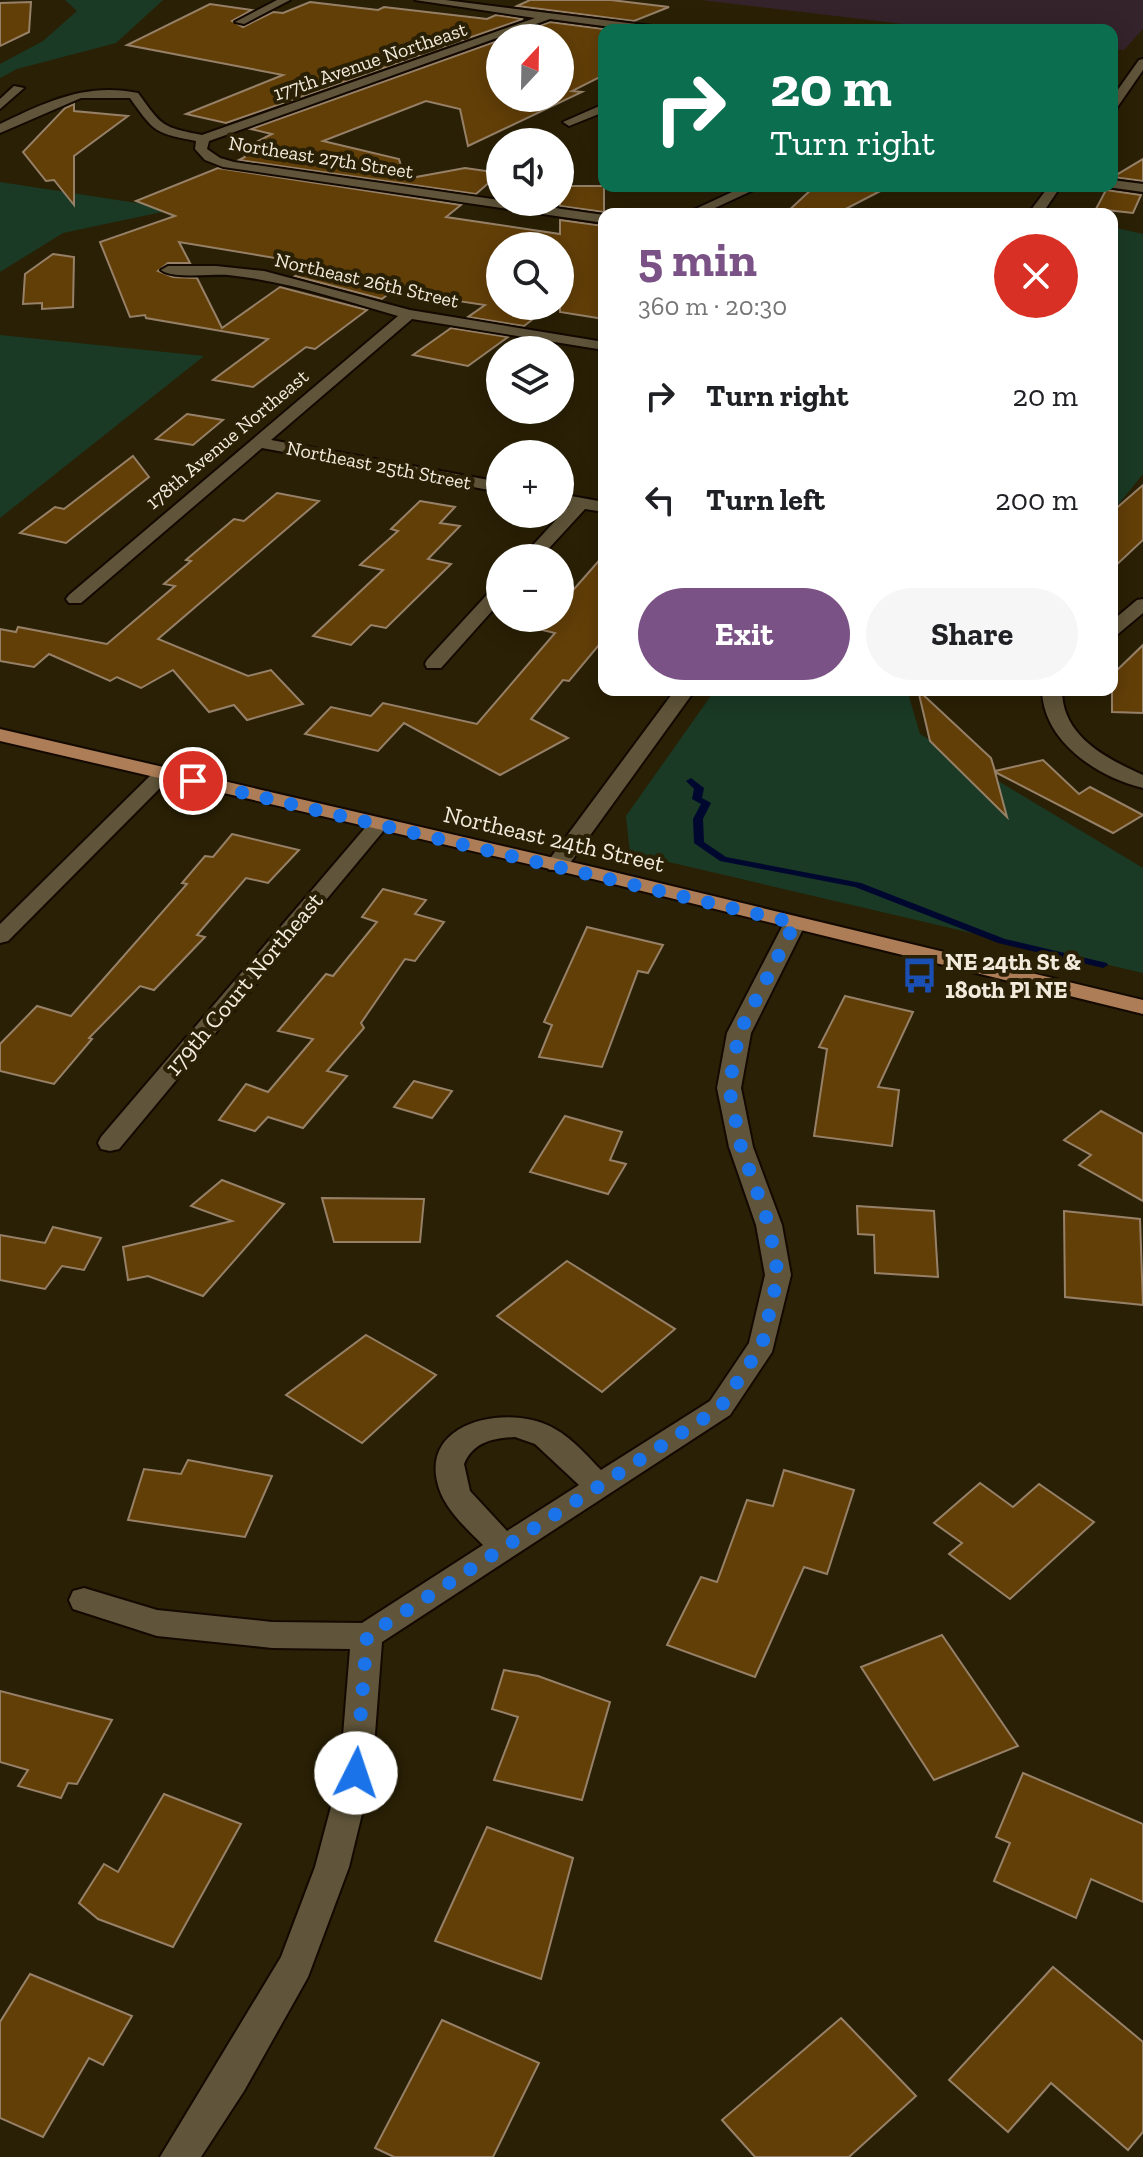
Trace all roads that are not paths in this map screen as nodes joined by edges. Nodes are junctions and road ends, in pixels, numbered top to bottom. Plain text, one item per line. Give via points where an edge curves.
1 (285, 0) edge
2 (420, 0) edge
3 (550, 16) junction
4 (240, 22) dead end
5 (613, 24) edge
6 (1143, 62) edge
7 (1118, 87) edge
8 (18, 88) dead end
9 (0, 105) edge
10 (598, 110) edge
11 (569, 122) dead end
12 (0, 129) edge
13 (203, 139) junction
14 (1118, 185) edge
15 (1143, 188) edge
16 (743, 192) edge
17 (709, 208) edge
18 (598, 218) edge
19 (168, 270) dead end
20 (409, 314) junction
21 (598, 345) edge
22 (258, 442) junction
23 (486, 484) edge
24 (574, 502) edge
25 (581, 503) junction
26 (598, 506) edge
27 (543, 544) edge
28 (75, 599) dead end
29 (1143, 604) edge
30 (486, 606) edge
31 (1118, 625) edge
32 (434, 664) dead end
33 (681, 696) edge
34 (1051, 696) edge
35 (0, 735) edge
36 (163, 774) junction
37 (1143, 782) edge
38 (378, 825) junction
39 (557, 865) junction
40 (795, 923) junction
41 (0, 936) edge
42 (1143, 1007) edge
43 (110, 1143) dead end
44 (600, 1487) junction
45 (505, 1548) junction
46 (84, 1600) dead end
47 (367, 1636) junction
48 (179, 2157) edge

1 - 4 street
2 - 3 street
3 - 5 street
3 - 13 street, 177th Avenue Northeast
6 - 7 street
8 - 9 street
10 - 11 street
12 - 13 street, Northeast 27th Street via 66,97 98,91 134,95 156,126
13 - 18 street, Northeast 27th Street via 205,155 246,168
14 - 15 street
16 - 17 street
19 - 20 street, Northeast 26th Street via 264,275
20 - 21 street, Northeast 26th Street
20 - 22 street, 178th Avenue Northeast
22 - 23 street, Northeast 25th Street
22 - 28 street, 178th Avenue Northeast
24 - 25 street
25 - 26 street
25 - 27 street
29 - 31 street
30 - 32 street
33 - 39 street
34 - 37 street via 1056,720 1094,757
35 - 36 main road, Northeast 24th Street
36 - 38 main road, Northeast 24th Street
36 - 41 street
38 - 39 main road, Northeast 24th Street
38 - 43 street, 179th Court Northeast
39 - 40 main road, Northeast 24th Street
40 - 42 main road, Northeast 24th Street
40 - 44 street via 739,1033 729,1088 778,1275 762,1345 720,1408
44 - 45 street
44 - 45 street via 545,1436 528,1428 489,1428 472,1436 452,1457 451,1483
45 - 47 street
46 - 47 street via 157,1623 272,1635
47 - 48 street via 356,1773 332,1867 296,1965

